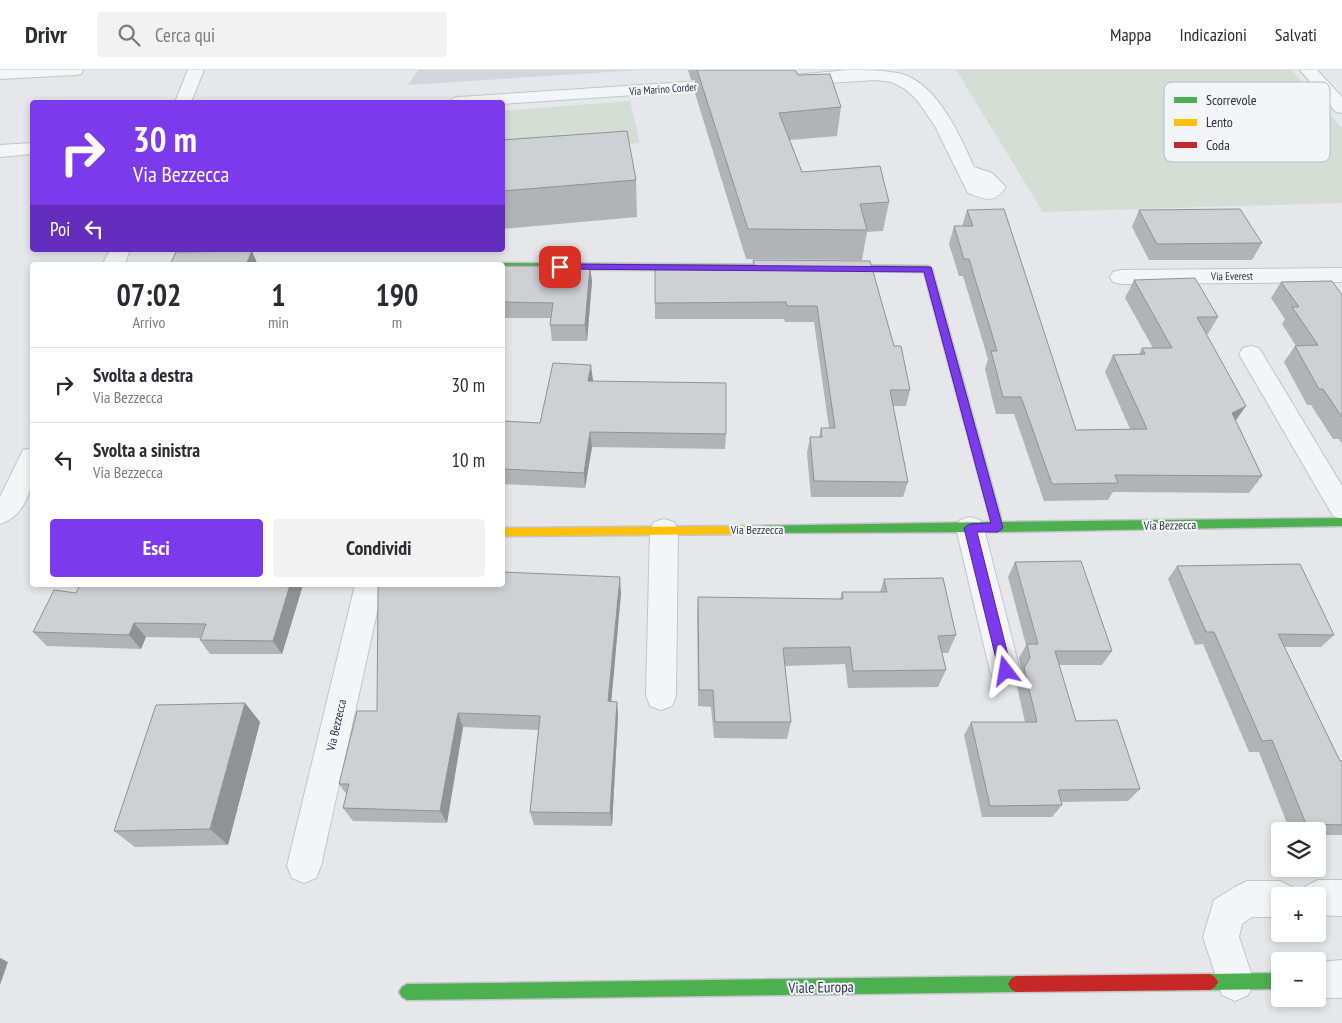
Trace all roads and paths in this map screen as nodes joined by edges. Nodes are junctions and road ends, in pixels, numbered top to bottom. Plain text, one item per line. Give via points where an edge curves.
1 (75, 70) edge
2 (196, 70) edge
3 (1308, 70) edge
4 (0, 74) edge
5 (782, 81) edge
6 (1319, 82) edge
7 (753, 83) edge
8 (1330, 95) edge
9 (184, 100) edge
10 (490, 100) edge
11 (1342, 108) edge
12 (30, 149) edge
13 (0, 151) edge
14 (966, 171) dead end
15 (505, 266) edge
16 (799, 268) edge
17 (819, 268) edge
18 (1342, 275) edge
19 (1121, 277) dead end
20 (1251, 354) dead end
21 (30, 461) edge
22 (1342, 509) edge
23 (0, 514) edge
24 (1342, 522) edge
25 (984, 528) junction
26 (664, 530) junction
27 (505, 532) edge
28 (368, 587) edge
29 (1006, 671) dead end
30 (661, 696) dead end
31 (304, 866) dead end
32 (1326, 898) edge
33 (1342, 898) edge
34 (1271, 899) edge
35 (1342, 979) edge
36 (1326, 980) edge
37 (1271, 981) edge
38 (1236, 982) junction
39 (407, 992) dead end

1 - 4 street
2 - 9 street
3 - 6 street
5 - 14 street via 870,75 897,78 911,84 935,110
7 - 10 street, Via Marino Corder
8 - 11 street
12 - 13 street
15 - 16 street
17 - 25 street via 928,269
18 - 19 street, Via Everest
20 - 22 street
21 - 23 street via 12,501
24 - 25 street, Via Bezzecca
25 - 26 street, Via Bezzecca
25 - 29 street
26 - 27 street, Via Bezzecca
26 - 30 street
28 - 31 street, Via Bezzecca
32 - 33 street
34 - 38 street via 1247,899 1227,913 1221,937
35 - 36 street
37 - 38 street, Viale Europa
38 - 39 street, Viale Europa

